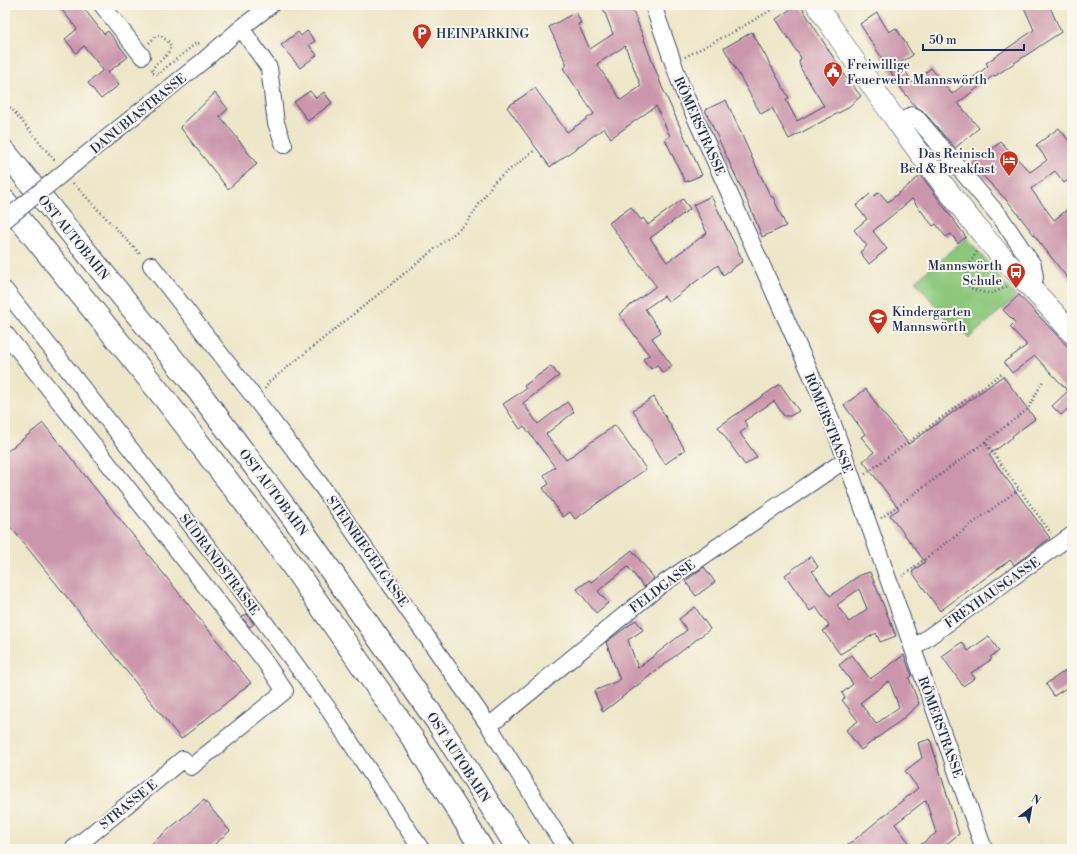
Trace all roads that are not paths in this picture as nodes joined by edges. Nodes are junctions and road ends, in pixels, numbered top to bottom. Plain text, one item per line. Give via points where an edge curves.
1 (102, 5) edge
2 (271, 5) edge
3 (653, 5) edge
4 (817, 5) edge
5 (241, 28) junction
6 (141, 54) road end
7 (898, 124) junction
8 (284, 145) dead end
9 (5, 152) edge
10 (963, 172) junction
11 (945, 186) junction
12 (5, 201) edge
13 (5, 220) edge
14 (151, 265) road end
15 (1026, 283) junction
16 (5, 290) edge
17 (5, 333) edge
18 (1072, 333) edge
19 (845, 460) junction
20 (1066, 540) edge
21 (913, 648) junction
22 (490, 726) junction
23 (73, 849) edge
24 (421, 849) edge
25 (482, 849) edge
26 (518, 849) edge
27 (566, 849) edge
28 (984, 849) edge

1 - 6 street
2 - 5 street, DANUBIASTRASSE
3 - 19 street, RÖMERSTRASSE via 682,88 832,421
4 - 7 main road
5 - 8 street via 269,68 276,123
5 - 13 street, DANUBIASTRASSE, bridge via 72,173
7 - 10 street via 912,115 916,117
7 - 11 main road
9 - 26 highway, OST AUTOBAHN via 190,380 300,528 440,726
10 - 11 street
10 - 15 street via 1001,218 1033,265 1035,276
11 - 15 main road via 988,241
12 - 25 highway via 165,399 282,551 413,740
14 - 22 street, STEINRIEGELGASSE via 323,488
15 - 18 main road
16 - 24 street, SÜDRANDSTRASSE via 228,571 327,707
17 - 23 street, STRASSE E via 258,653 285,691 191,767 183,759
19 - 21 street, RÖMERSTRASSE
19 - 22 street, FELDGASSE via 661,585
20 - 21 street, FREYHAUSGASSE
21 - 28 street, RÖMERSTRASSE
22 - 27 street, STEINRIEGELGASSE

